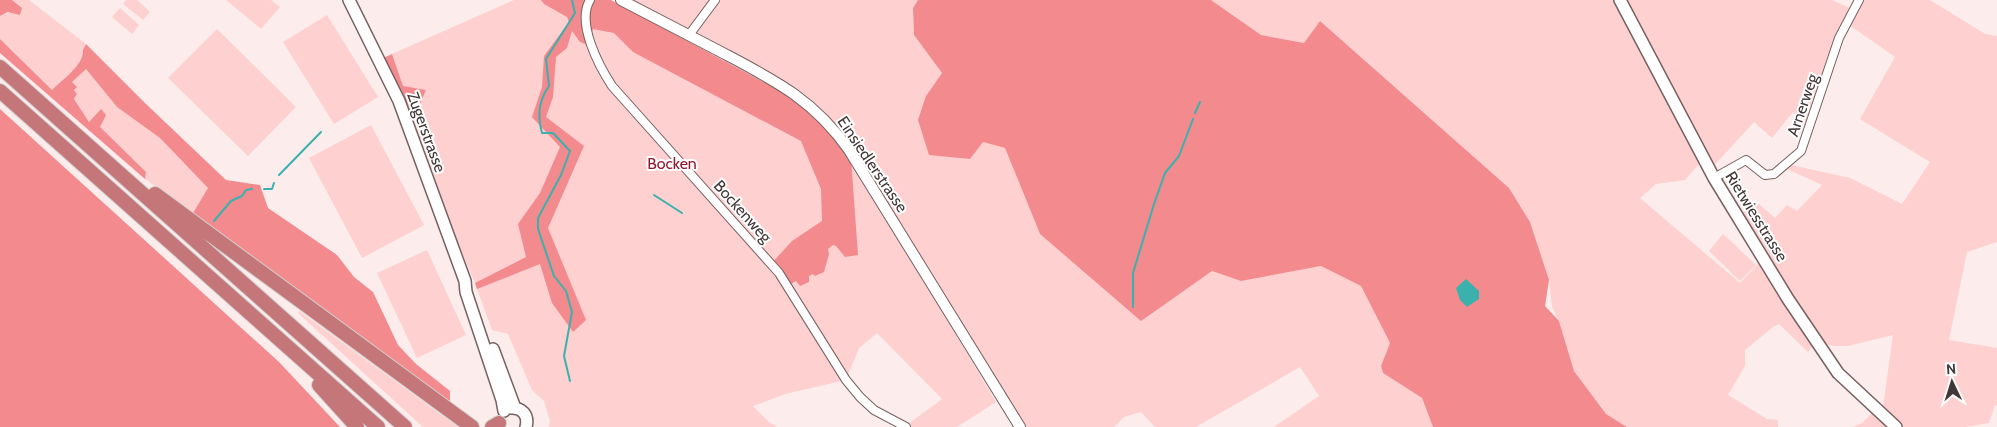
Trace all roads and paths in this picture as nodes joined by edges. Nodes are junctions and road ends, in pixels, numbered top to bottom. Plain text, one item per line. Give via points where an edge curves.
1 (349, 0) edge
2 (590, 0) edge
3 (621, 0) edge
4 (715, 0) edge
5 (1620, 0) edge
6 (1859, 0) edge
7 (690, 36) junction
8 (0, 67) edge
9 (0, 91) edge
10 (72, 132) junction
11 (1714, 178) junction
12 (266, 327) junction
13 (502, 419) edge
14 (357, 427) edge
15 (378, 427) edge
16 (405, 427) edge
17 (472, 427) edge
18 (526, 427) edge
19 (906, 427) edge
20 (1020, 427) edge
21 (1896, 427) edge

1 - 13 main road, Zugerstrasse via 399,101 471,290
2 - 19 street, Bockenweg via 584,15 587,33 612,86 779,273 860,397
3 - 7 street, Einsiedlerstrasse
4 - 7 street
5 - 11 main road, Rietwiesstrasse
6 - 11 street, Arnerweg via 1839,38 1801,151 1774,174 1765,175 1746,160
7 - 20 street, Einsiedlerstrasse via 781,84 830,124
8 - 10 highway
9 - 12 highway
10 - 16 highway
10 - 17 highway
11 - 21 main road, Rietwiesstrasse via 1788,299 1835,368
12 - 14 highway
12 - 15 highway
13 - 18 main road, Zugerstrasse via 525,414

